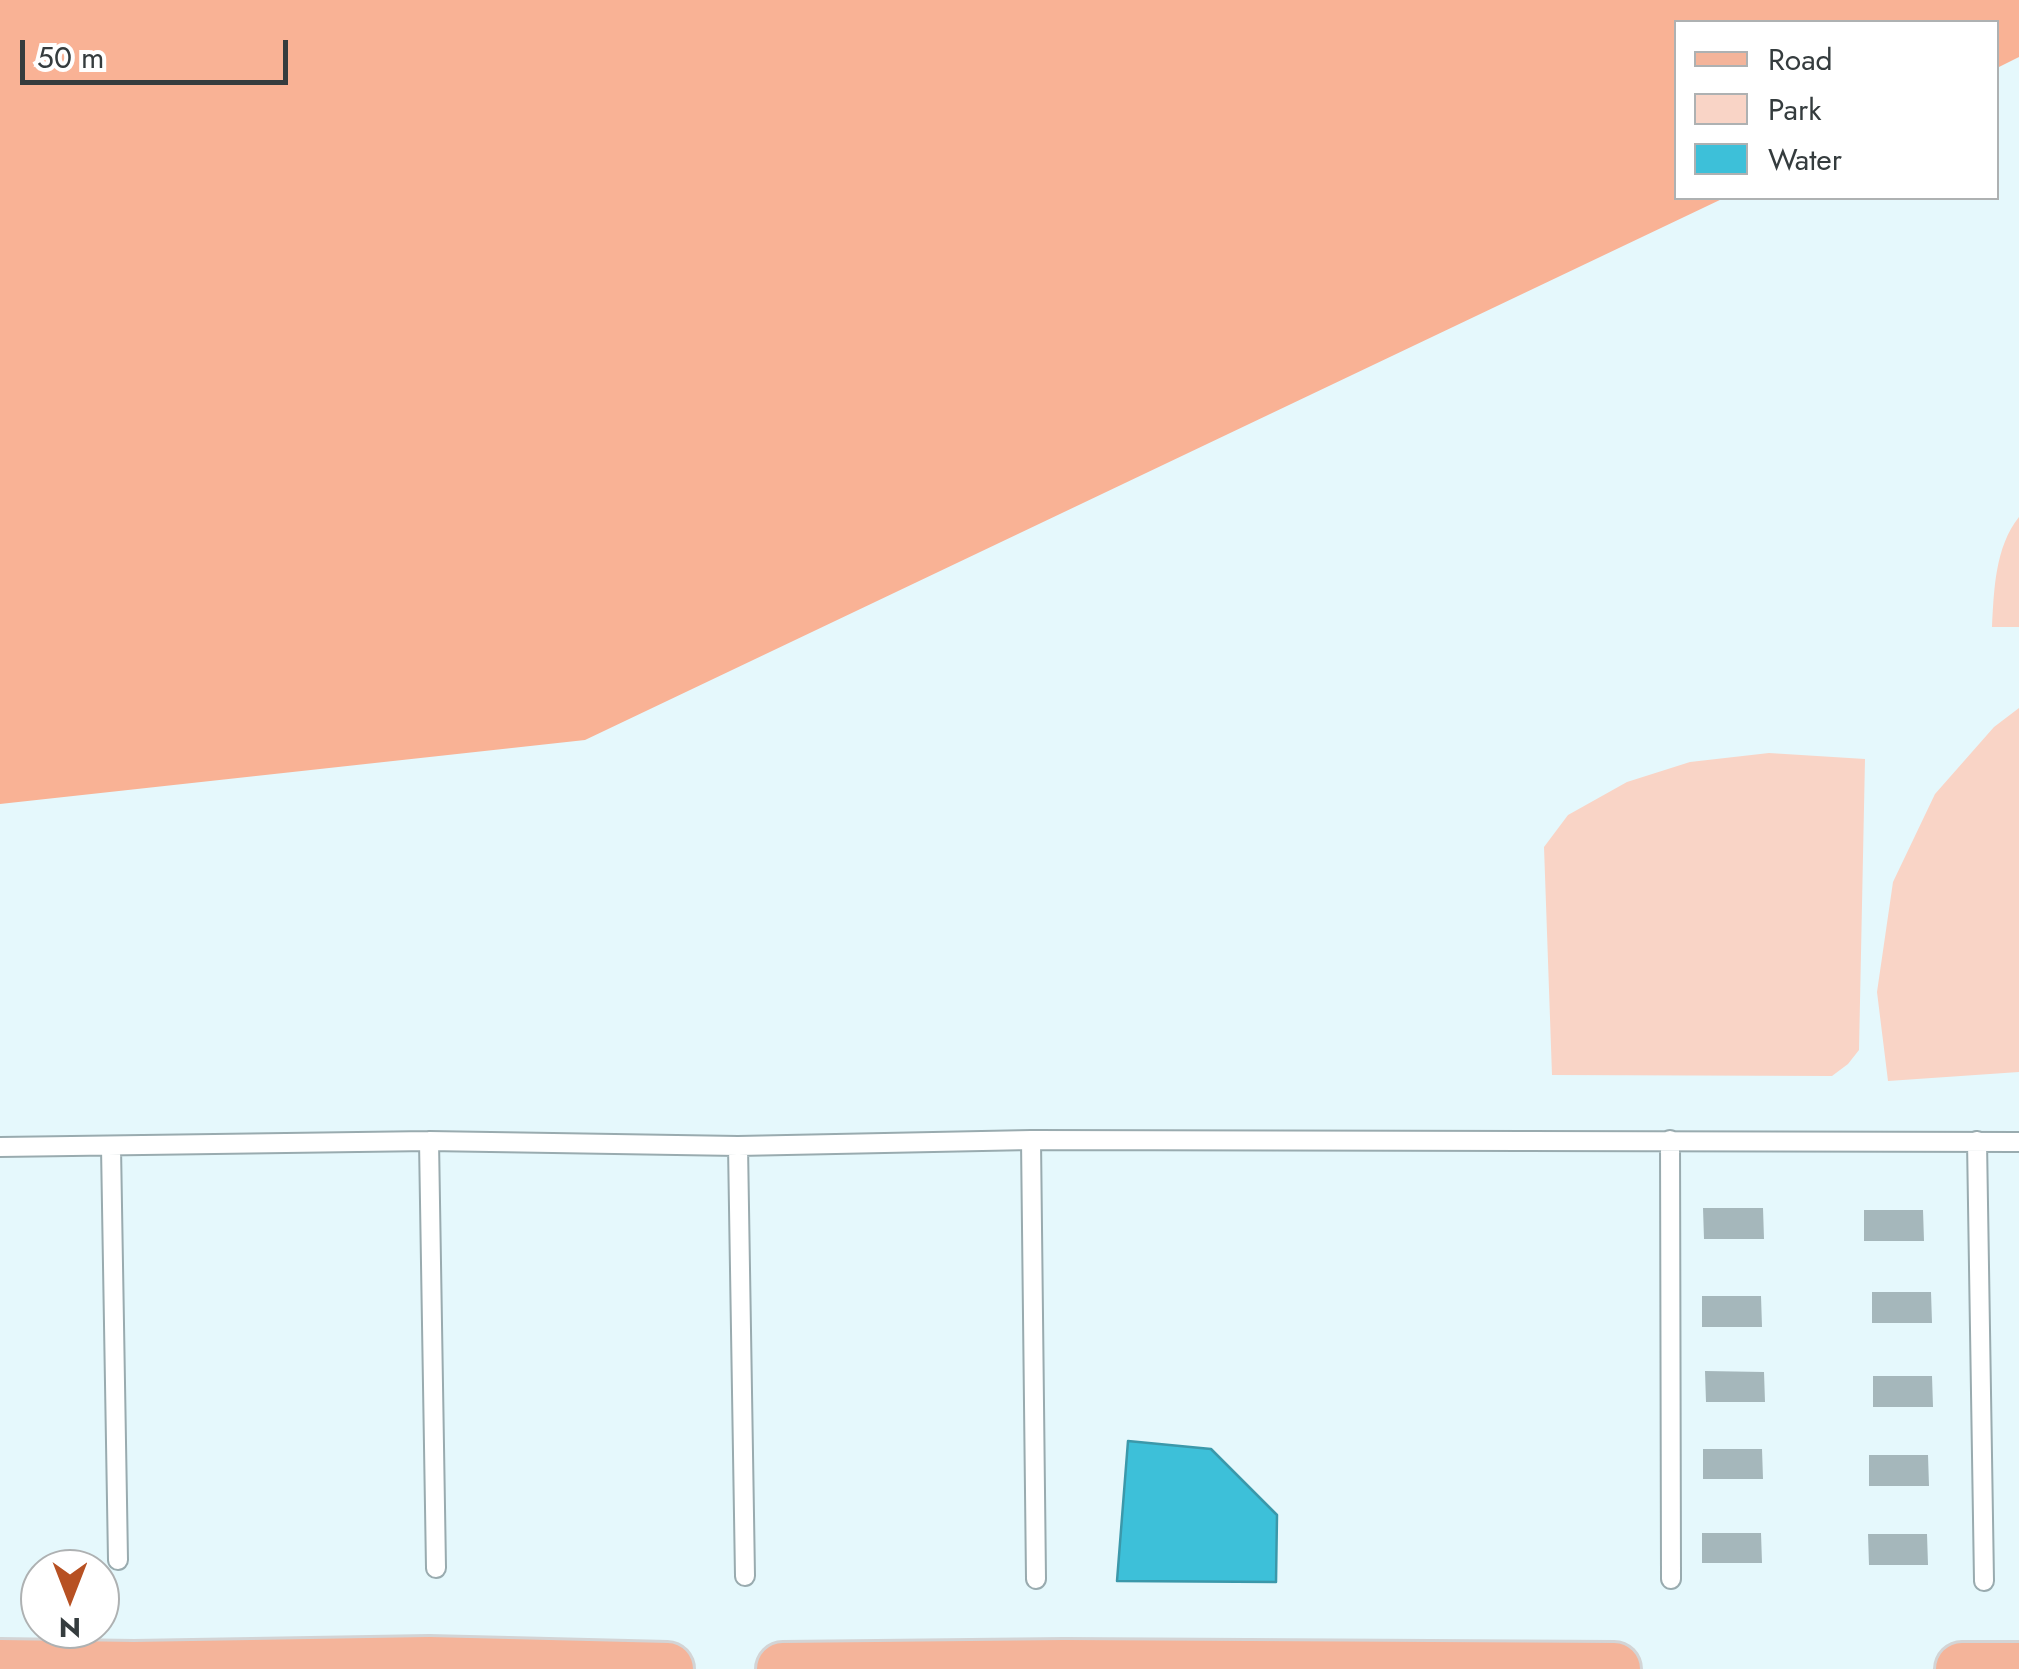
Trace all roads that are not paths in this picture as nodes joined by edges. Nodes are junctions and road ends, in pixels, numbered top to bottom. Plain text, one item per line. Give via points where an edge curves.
1 (1031, 1140) junction
2 (1670, 1140) junction
3 (430, 1141) junction
4 (1976, 1141) junction
5 (2019, 1142) edge
6 (738, 1146) junction
7 (0, 1147) edge
8 (111, 1147) junction
9 (118, 1549) edge
10 (436, 1568) dead end
11 (745, 1576) dead end
12 (1036, 1579) dead end
13 (1671, 1579) dead end
14 (1984, 1580) dead end
15 (0, 1666) edge
16 (668, 1669) edge
17 (783, 1669) edge
18 (1614, 1669) edge
19 (1962, 1669) edge
20 (2019, 1669) edge

1 - 2 lane
1 - 6 lane
1 - 12 lane
2 - 4 lane
2 - 13 lane
3 - 6 lane
3 - 8 lane
3 - 10 lane
4 - 5 lane
4 - 14 lane
6 - 11 lane
7 - 8 lane
8 - 9 lane
15 - 16 main road
17 - 18 main road
19 - 20 main road

